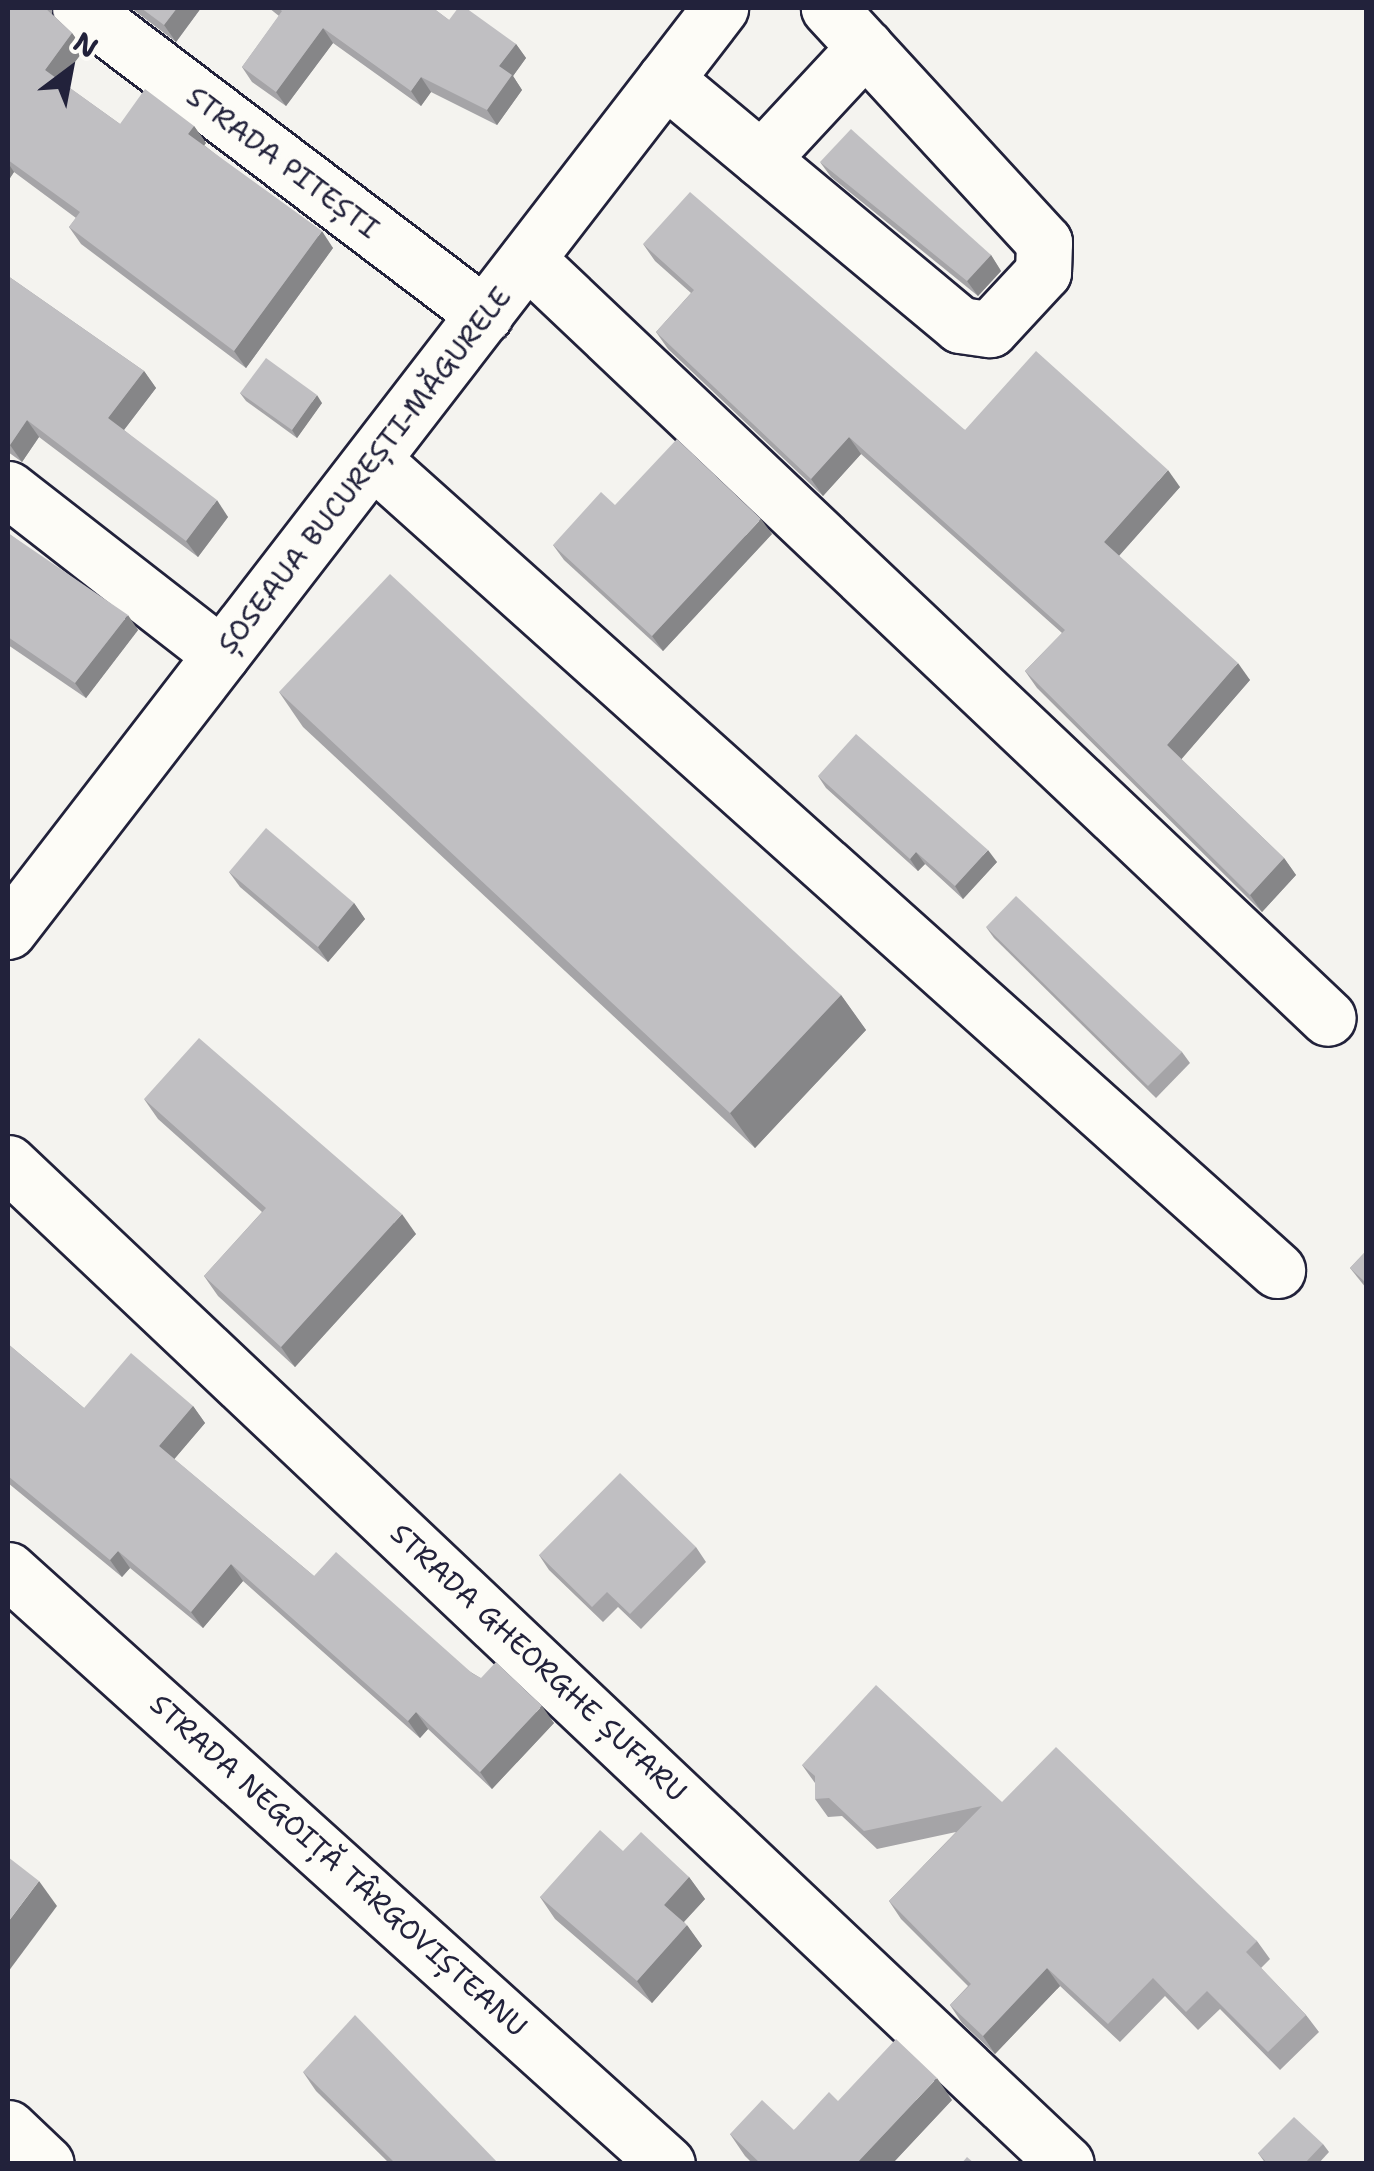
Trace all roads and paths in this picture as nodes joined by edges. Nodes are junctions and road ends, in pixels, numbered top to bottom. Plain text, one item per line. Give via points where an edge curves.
1 (80, 8) edge
2 (720, 8) edge
3 (828, 8) edge
4 (864, 47) junction
5 (665, 79) junction
6 (761, 159) junction
7 (527, 259) junction
8 (485, 315) junction
9 (374, 460) junction
10 (8, 490) edge
11 (221, 655) junction
12 (8, 931) edge
13 (1328, 1018) dead end
14 (8, 1164) edge
15 (1276, 1270) dead end
16 (8, 1570) edge
17 (8, 2128) edge
18 (46, 2164) edge
19 (668, 2164) edge
20 (1066, 2164) edge

1 - 8 street, STRADA PITEȘTI
2 - 5 street, ȘOSEAUA BUCUREȘTI-MĂGURELE
3 - 4 street
4 - 6 street
4 - 6 street via 1044,242 1043,272 990,328 960,325
5 - 6 street
5 - 7 street, ȘOSEAUA BUCUREȘTI-MĂGURELE
7 - 8 street, ȘOSEAUA BUCUREȘTI-MĂGURELE
7 - 13 street
8 - 9 street, ȘOSEAUA BUCUREȘTI-MĂGURELE
9 - 11 street, ȘOSEAUA BUCUREȘTI-MĂGURELE
9 - 15 street
10 - 11 street
11 - 12 street, ȘOSEAUA BUCUREȘTI-MĂGURELE
14 - 20 street, STRADA GHEORGHE ȘUFARU
16 - 19 street, STRADA NEGOIȚĂ TÂRGOVIȘTEANU
17 - 18 street

